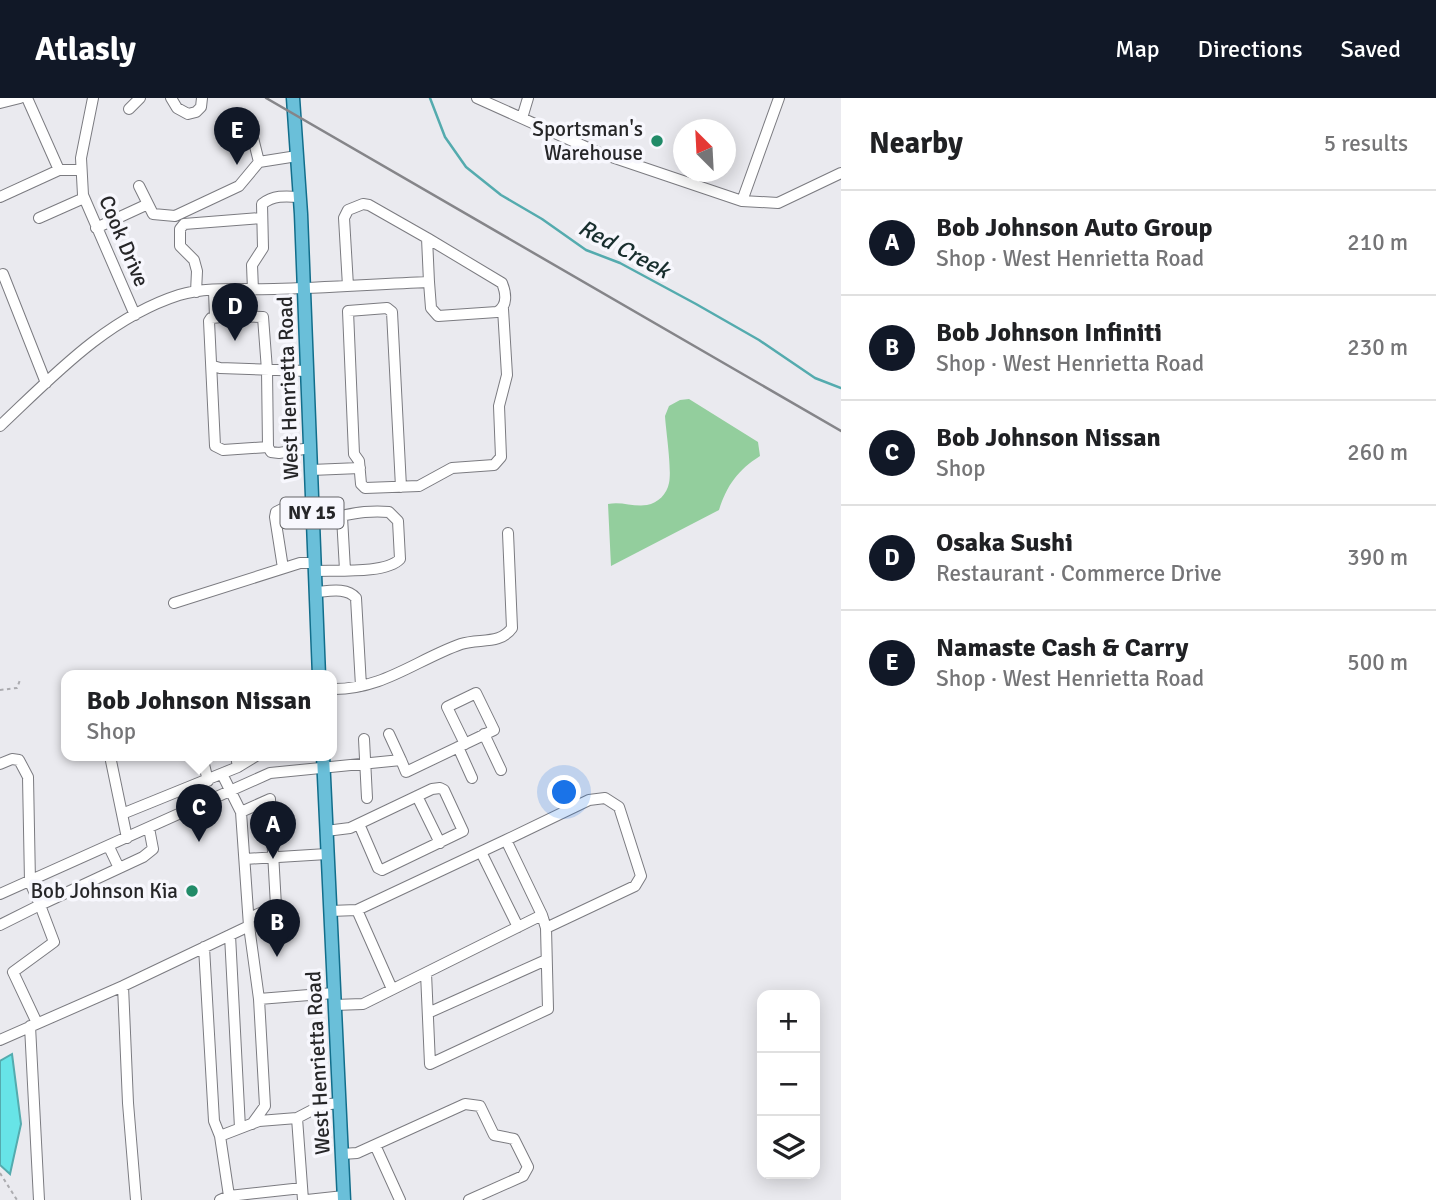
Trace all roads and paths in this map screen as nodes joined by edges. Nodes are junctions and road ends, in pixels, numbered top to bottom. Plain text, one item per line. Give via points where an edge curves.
1 (20, 98) edge
2 (27, 98) edge
3 (93, 98) edge
4 (140, 98) edge
5 (171, 98) edge
6 (202, 98) edge
7 (293, 98) edge
8 (477, 98) edge
9 (528, 98) edge
10 (779, 98) edge
11 (0, 103) edge
12 (130, 109) dead end
13 (522, 118) junction
14 (250, 127) dead end
15 (297, 156) junction
16 (259, 162) junction
17 (59, 170) junction
18 (80, 170) junction
19 (841, 173) edge
20 (139, 186) dead end
21 (0, 197) edge
22 (300, 197) junction
23 (84, 198) junction
24 (741, 201) junction
25 (148, 204) junction
26 (39, 218) dead end
27 (261, 218) junction
28 (96, 228) junction
29 (428, 238) junction
30 (3, 274) dead end
31 (429, 282) junction
32 (348, 286) junction
33 (303, 289) junction
34 (253, 290) junction
35 (215, 291) junction
36 (196, 292) junction
37 (503, 309) junction
38 (135, 315) junction
39 (215, 317) junction
40 (213, 366) junction
41 (267, 369) junction
42 (307, 371) junction
43 (47, 383) junction
44 (0, 426) edge
45 (268, 447) junction
46 (310, 448) junction
47 (360, 468) junction
48 (311, 470) junction
49 (401, 487) junction
50 (312, 514) junction
51 (342, 517) junction
52 (508, 533) dead end
53 (315, 567) junction
54 (283, 568) junction
55 (345, 570) junction
56 (316, 592) junction
57 (174, 603) dead end
58 (319, 670) edge
59 (20, 681) dead end
60 (361, 686) junction
61 (337, 688) edge
62 (0, 690) edge
63 (389, 734) dead end
64 (484, 734) junction
65 (364, 739) dead end
66 (461, 746) junction
67 (401, 760) junction
68 (111, 761) edge
69 (203, 761) edge
70 (237, 761) edge
71 (323, 763) edge
72 (0, 764) edge
73 (366, 764) junction
74 (501, 770) dead end
75 (222, 774) junction
76 (472, 778) dead end
77 (208, 780) junction
78 (230, 790) junction
79 (417, 796) junction
80 (367, 798) dead end
81 (241, 811) junction
82 (122, 814) junction
83 (359, 824) junction
84 (149, 828) junction
85 (326, 831) junction
86 (127, 838) junction
87 (506, 840) junction
88 (440, 843) junction
89 (109, 846) junction
90 (481, 852) junction
91 (327, 854) junction
92 (273, 856) junction
93 (245, 859) junction
94 (119, 868) junction
95 (30, 882) junction
96 (0, 894) edge
97 (40, 905) junction
98 (357, 910) junction
99 (330, 911) junction
100 (542, 915) junction
101 (249, 922) junction
102 (0, 925) edge
103 (518, 927) junction
104 (546, 928) junction
105 (230, 935) junction
106 (204, 947) junction
107 (546, 960) junction
108 (426, 973) junction
109 (123, 986) junction
110 (392, 989) junction
111 (259, 999) junction
112 (334, 999) junction
113 (428, 1013) junction
114 (34, 1024) junction
115 (0, 1040) edge
116 (339, 1103) junction
117 (297, 1118) junction
118 (252, 1124) junction
119 (240, 1128) junction
120 (220, 1136) junction
121 (375, 1145) junction
122 (342, 1154) junction
123 (0, 1174) edge
124 (302, 1188) junction
125 (225, 1198) edge
126 (344, 1198) edge
127 (17, 1200) edge
128 (39, 1200) edge
129 (136, 1200) edge
130 (305, 1200) edge
131 (400, 1200) edge
132 (469, 1200) edge

1 - 11 street
2 - 17 street
3 - 18 street, Cook Drive
4 - 12 street
5 - 6 street via 188,114 201,107
7 - 15 main road, West Henrietta Road / NY 15
8 - 13 street
9 - 13 street
10 - 24 street
13 - 24 street via 597,152
14 - 16 street
15 - 16 street
15 - 22 main road, West Henrietta Road / NY 15
16 - 25 street via 239,186 175,216 153,214
17 - 18 street
17 - 21 street
18 - 23 street, Cook Drive
19 - 24 street via 778,203
20 - 25 street
22 - 27 street via 270,198 262,204
22 - 33 main road, West Henrietta Road / NY 15
23 - 26 street
23 - 28 street, Cook Drive
25 - 28 street
27 - 34 street via 263,248 252,265
27 - 36 street via 184,224 180,246 194,260
28 - 38 street, Cook Drive
29 - 31 street
29 - 32 street via 369,205 348,210 344,218
29 - 37 street via 502,283
30 - 43 street
31 - 32 street
31 - 37 street via 431,308 438,316
32 - 33 street
33 - 34 street
33 - 42 main road, West Henrietta Road / NY 15
34 - 35 street
35 - 36 street
35 - 39 street
36 - 38 street
37 - 49 street via 508,375 499,405 499,462 452,468 419,485
38 - 43 street via 97,339
39 - 40 street via 209,321
39 - 41 street via 263,317
40 - 41 street
40 - 45 street via 215,446 223,450
41 - 42 street
41 - 45 street
42 - 46 main road, West Henrietta Road / NY 15
43 - 44 street
45 - 46 street via 279,453
46 - 48 main road, West Henrietta Road / NY 15
47 - 48 street
47 - 49 street via 365,488
47 - 49 street via 354,454 347,314 351,309 387,307 392,312
48 - 50 main road, West Henrietta Road / NY 15
50 - 51 street
50 - 53 main road, West Henrietta Road / NY 15
50 - 54 street via 276,512
51 - 55 street
51 - 55 street via 349,512 389,512 398,521 401,549 396,564
52 - 60 street via 512,628 508,634 463,644 380,682
53 - 54 street via 299,563
53 - 55 street
53 - 56 main road, West Henrietta Road / NY 15
54 - 57 street
56 - 58 main road, West Henrietta Road / NY 15
56 - 60 street via 345,591 356,598
59 - 62 path via 17,688
60 - 61 street
63 - 67 street
64 - 66 street
64 - 66 street via 494,730 476,693 447,707
64 - 74 street
65 - 73 street
66 - 67 street via 407,772
66 - 76 street
67 - 73 street
68 - 82 street
69 - 77 street
70 - 75 street
71 - 73 street
71 - 78 street via 270,773
71 - 85 main road, West Henrietta Road
72 - 95 street via 19,760 28,777
73 - 80 street
75 - 77 street
75 - 78 street
77 - 82 street
78 - 81 street
78 - 84 street
79 - 83 street
79 - 88 street
79 - 88 street via 432,789 444,790 463,831
81 - 92 street via 270,799
81 - 93 street
82 - 86 street
83 - 85 street
83 - 88 street via 382,870
84 - 86 street
84 - 94 street via 153,849
85 - 91 main road, West Henrietta Road
86 - 89 street
87 - 90 street
87 - 100 street
87 - 104 street via 589,800 605,798 619,807 639,882
89 - 94 street
89 - 95 street
90 - 98 street
90 - 103 street
91 - 92 street
91 - 99 main road, West Henrietta Road
92 - 93 street
92 - 101 street via 276,906
93 - 101 street
94 - 97 street
95 - 96 street
95 - 97 street
97 - 102 street
97 - 114 street via 54,942 13,972
98 - 99 street
98 - 110 street
99 - 112 main road, West Henrietta Road
100 - 103 street
100 - 104 street
101 - 105 street
101 - 111 street
103 - 108 street
104 - 107 street
105 - 106 street
105 - 119 street
106 - 109 street
106 - 120 street via 214,1121
107 - 113 street
107 - 113 street via 548,1009 430,1064
108 - 110 street
108 - 113 street
109 - 114 street
109 - 129 street
110 - 112 street via 363,1004
111 - 112 street
111 - 118 street via 265,1106
112 - 116 main road, West Henrietta Road
114 - 115 street
114 - 128 street
116 - 117 street via 322,1105
116 - 122 main road, West Henrietta Road
117 - 118 street
117 - 124 street
118 - 119 street
119 - 120 street
120 - 125 street
121 - 122 street
121 - 131 street
121 - 132 street via 465,1104 480,1106 494,1135 514,1139 527,1167 523,1176
122 - 126 main road, West Henrietta Road
123 - 127 path
124 - 125 street
124 - 130 street
126 - 130 street

